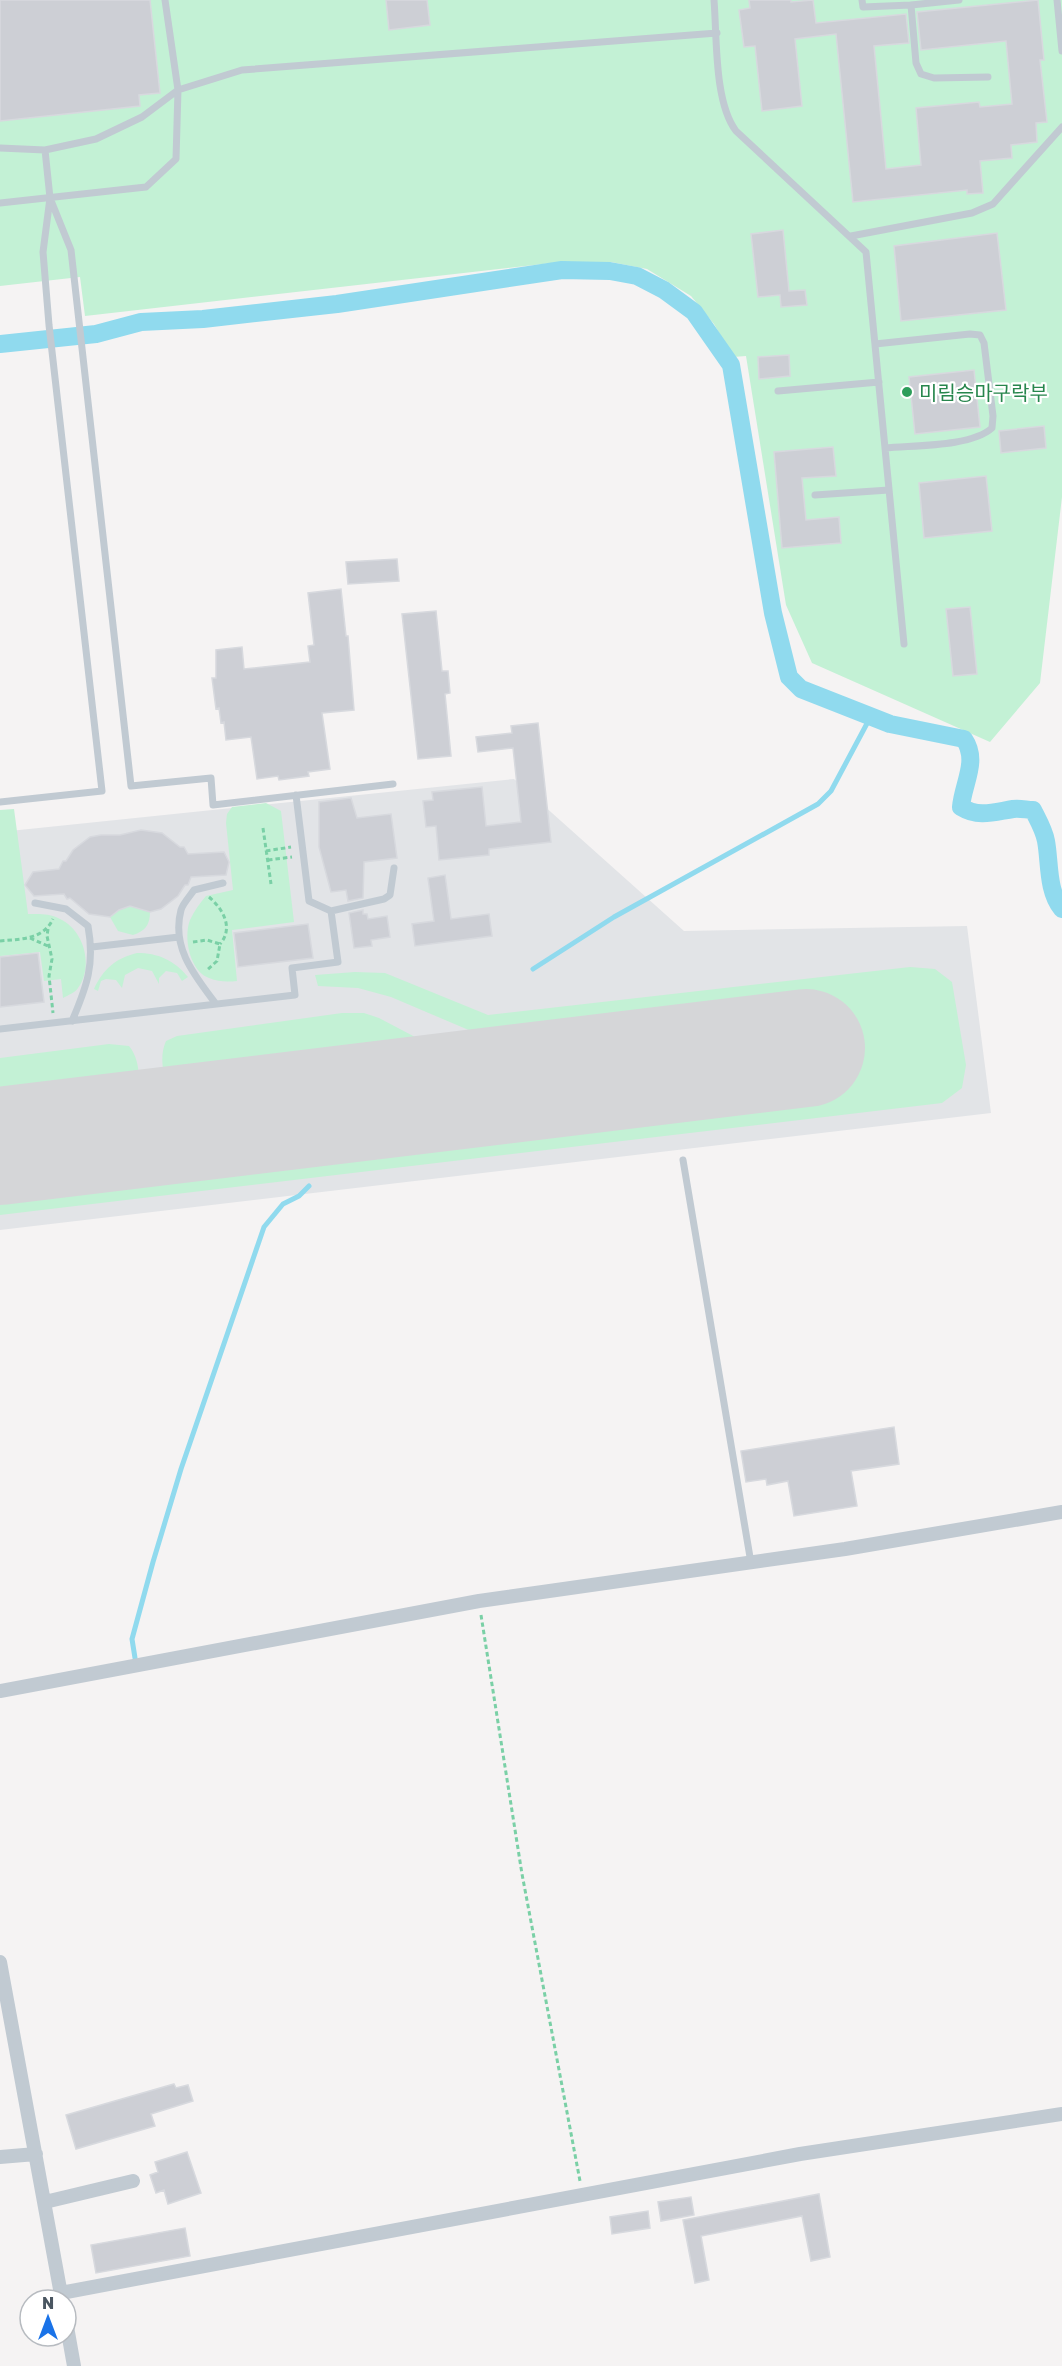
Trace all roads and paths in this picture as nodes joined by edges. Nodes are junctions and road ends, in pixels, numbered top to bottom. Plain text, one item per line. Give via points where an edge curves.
1 (165, 0) edge
2 (714, 0) edge
3 (862, 0) edge
4 (958, 0) edge
5 (1056, 0) edge
6 (911, 4) junction
7 (717, 33) junction
8 (1062, 51) edge
9 (988, 77) dead end
10 (178, 90) junction
11 (1062, 128) edge
12 (0, 148) edge
13 (45, 150) junction
14 (50, 198) junction
15 (0, 203) edge
16 (851, 236) junction
17 (875, 344) junction
18 (879, 382) junction
19 (778, 391) dead end
20 (885, 448) junction
21 (889, 490) junction
22 (815, 495) dead end
23 (904, 644) dead end
24 (393, 784) dead end
25 (296, 795) junction
26 (0, 802) edge
27 (263, 828) dead end
28 (302, 846) junction
29 (266, 851) junction
30 (303, 855) junction
31 (267, 860) junction
32 (394, 868) dead end
33 (223, 883) dead end
34 (271, 884) dead end
35 (194, 890) junction
36 (35, 903) dead end
37 (58, 908) junction
38 (332, 911) junction
39 (48, 929) junction
40 (179, 937) junction
41 (30, 938) junction
42 (0, 941) edge
43 (220, 944) junction
44 (50, 947) junction
45 (92, 947) junction
46 (181, 948) junction
47 (197, 979) junction
48 (216, 1004) junction
49 (72, 1021) junction
50 (54, 1023) junction
51 (0, 1029) edge
52 (683, 1160) dead end
53 (1062, 1512) edge
54 (751, 1563) junction
55 (479, 1601) junction
56 (0, 1691) edge
57 (0, 1962) edge
58 (1062, 2114) edge
59 (36, 2154) junction
60 (0, 2157) edge
61 (133, 2181) dead end
62 (583, 2195) junction
63 (45, 2202) junction
64 (60, 2288) edge
65 (78, 2294) edge
66 (71, 2348) edge
67 (74, 2366) edge

1 - 10 lane
2 - 7 lane
3 - 6 lane via 862,8
4 - 6 lane
5 - 8 lane
6 - 9 lane via 915,63 921,75
7 - 10 lane via 242,70
7 - 16 lane via 723,103 730,124
10 - 13 lane via 142,117 96,139
10 - 14 lane via 176,159 146,187
11 - 16 lane via 993,204 972,213
12 - 13 lane
13 - 14 lane
14 - 15 lane
14 - 25 lane via 71,250 131,786 211,778 213,805
14 - 26 lane via 43,252 49,325 102,791
16 - 17 lane via 866,252
17 - 18 lane
17 - 20 lane via 980,335 993,416 992,428 984,436
18 - 19 lane
18 - 20 lane
20 - 21 lane
21 - 22 lane
21 - 23 lane
24 - 25 lane
25 - 28 lane
27 - 29 path
28 - 29 path
28 - 30 lane
29 - 31 path
30 - 31 path
30 - 38 lane via 309,901
31 - 34 path
32 - 38 lane via 390,895
33 - 35 lane
35 - 40 lane via 182,909
35 - 43 path via 210,897 226,919 226,932
36 - 37 lane
37 - 39 path
37 - 45 lane via 66,909 88,926
38 - 48 lane via 338,962 292,968 296,995
39 - 41 path
39 - 44 path
40 - 45 lane
40 - 46 lane
41 - 42 path
41 - 44 path
43 - 46 path via 201,940
43 - 47 path via 217,961
44 - 50 path
45 - 49 lane via 91,972
46 - 47 lane
47 - 48 lane
48 - 49 lane
49 - 50 lane
50 - 51 lane
52 - 54 lane
53 - 54 street
54 - 55 street
55 - 56 street
55 - 62 path via 522,1874
57 - 59 street
58 - 62 street via 800,2154
59 - 60 street
59 - 63 street
61 - 63 street
62 - 65 street
63 - 64 street
66 - 67 street

